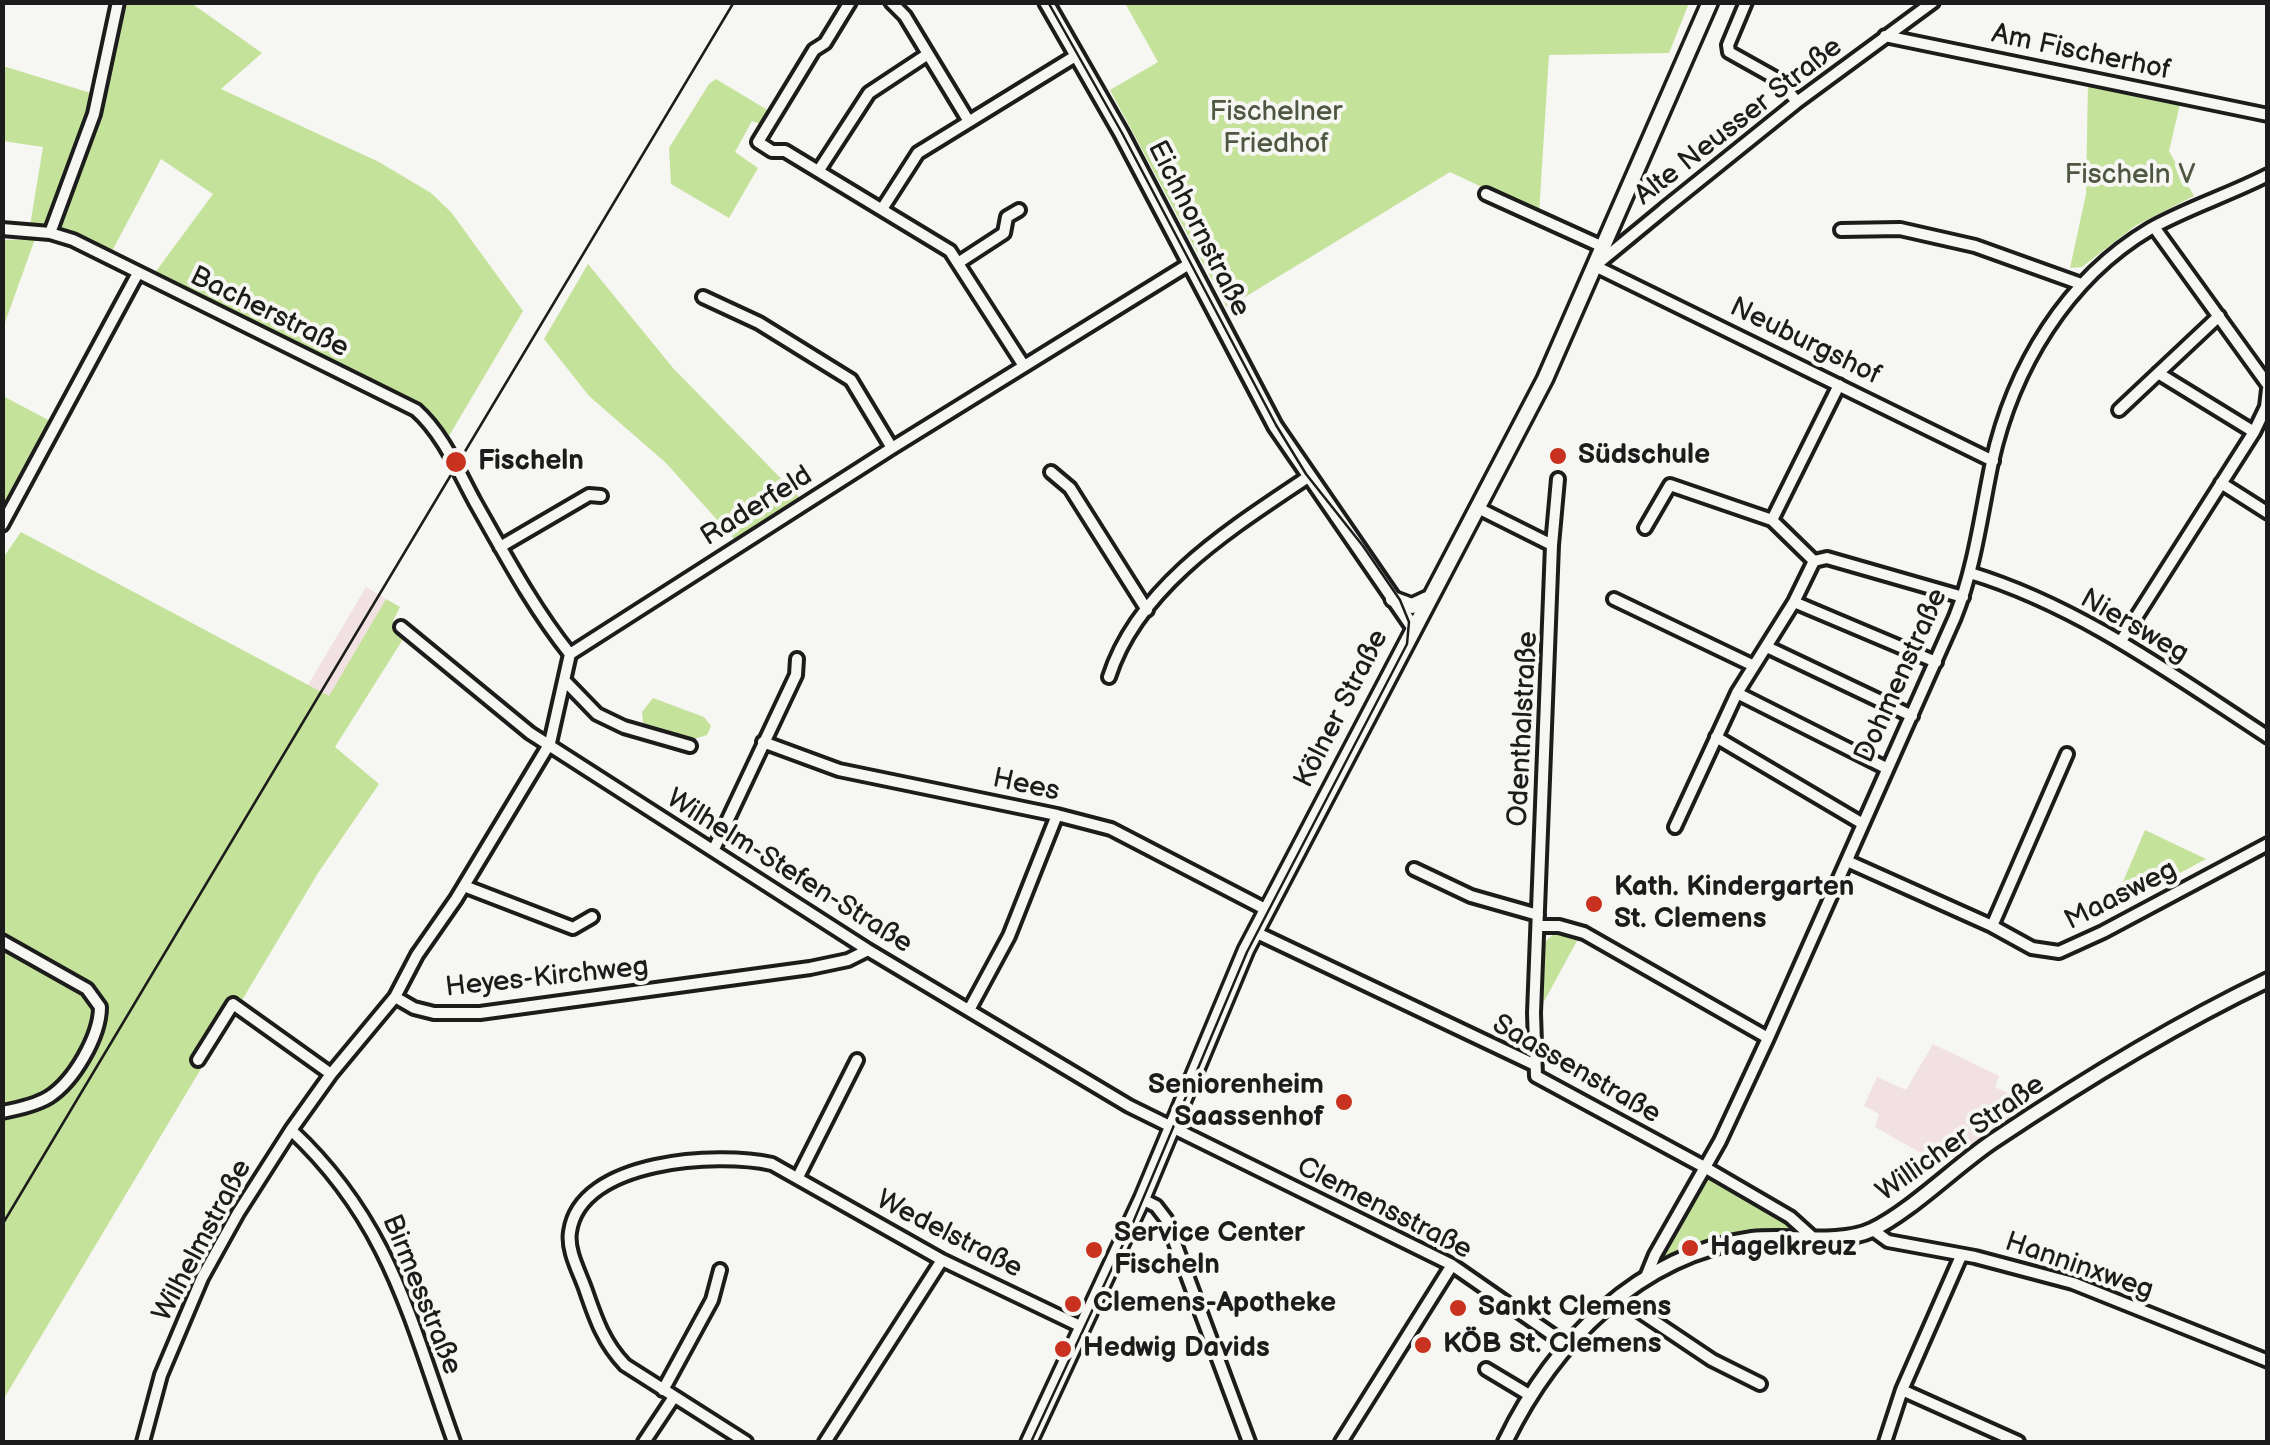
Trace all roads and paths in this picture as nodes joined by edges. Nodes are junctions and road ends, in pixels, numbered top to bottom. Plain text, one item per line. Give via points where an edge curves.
1 (118, 2) edge
2 (850, 2) edge
3 (891, 2) edge
4 (1046, 2) edge
5 (1710, 2) edge
6 (1746, 2) edge
7 (1933, 2) edge
8 (1885, 36) junction
9 (928, 54) junction
10 (1077, 55) junction
11 (1797, 102) junction
12 (2268, 115) edge
13 (968, 120) junction
14 (819, 170) junction
15 (2268, 175) edge
16 (1486, 194) dead end
17 (882, 209) junction
18 (1019, 210) dead end
19 (2154, 226) junction
20 (2, 230) edge
21 (1842, 230) dead end
22 (50, 233) junction
23 (1603, 247) junction
24 (958, 263) junction
25 (1189, 264) junction
26 (1595, 266) junction
27 (138, 273) junction
28 (2081, 284) junction
29 (704, 297) dead end
30 (2219, 316) junction
31 (1024, 366) junction
32 (2158, 373) junction
33 (1840, 385) junction
34 (2268, 387) edge
35 (2119, 410) dead end
36 (2254, 432) junction
37 (892, 448) junction
38 (1992, 462) junction
39 (1052, 472) dead end
40 (1308, 477) junction
41 (1558, 478) dead end
42 (2221, 483) junction
43 (601, 496) dead end
44 (1478, 508) junction
45 (2268, 513) edge
46 (1772, 520) junction
47 (2, 526) edge
48 (1645, 528) dead end
49 (1552, 545) junction
50 (500, 546) junction
51 (1814, 561) junction
52 (1970, 573) junction
53 (1963, 597) junction
54 (1393, 599) junction
55 (1428, 599) junction
56 (1614, 599) dead end
57 (1794, 602) junction
58 (1146, 610) junction
59 (401, 626) dead end
60 (1413, 627) junction
61 (2121, 641) junction
62 (1768, 647) junction
63 (570, 654) junction
64 (796, 659) dead end
65 (1936, 662) junction
66 (1754, 666) junction
67 (1110, 677) dead end
68 (566, 682) junction
69 (1737, 693) junction
70 (1912, 716) junction
71 (1716, 737) junction
72 (2268, 737) edge
73 (763, 742) junction
74 (550, 743) junction
75 (690, 746) dead end
76 (2067, 754) dead end
77 (1886, 768) junction
78 (1057, 815) junction
79 (1862, 824) junction
80 (1674, 827) dead end
81 (2268, 844) edge
82 (714, 849) junction
83 (1847, 861) junction
84 (1414, 869) dead end
85 (464, 886) junction
86 (1266, 910) junction
87 (592, 918) dead end
88 (1538, 920) junction
89 (1992, 926) junction
90 (1256, 932) junction
91 (2, 941) edge
92 (868, 950) junction
93 (2268, 980) edge
94 (395, 998) junction
95 (969, 1010) junction
96 (1768, 1038) junction
97 (198, 1060) dead end
98 (857, 1060) dead end
99 (1533, 1064) junction
100 (330, 1074) junction
101 (2, 1112) edge
102 (1171, 1128) junction
103 (291, 1130) junction
104 (1706, 1168) junction
105 (798, 1177) junction
106 (1142, 1199) junction
107 (1874, 1230) junction
108 (1811, 1236) junction
109 (1960, 1256) junction
110 (942, 1260) junction
111 (1452, 1266) junction
112 (720, 1270) dead end
113 (1646, 1277) junction
114 (1618, 1297) junction
115 (1082, 1327) junction
116 (1567, 1345) junction
117 (2268, 1362) edge
118 (1486, 1369) dead end
119 (1760, 1384) dead end
120 (663, 1390) junction
121 (1902, 1390) junction
122 (1531, 1396) junction
123 (674, 1397) junction
124 (143, 1442) edge
125 (454, 1442) edge
126 (644, 1442) edge
127 (746, 1442) edge
128 (825, 1442) edge
129 (1028, 1442) edge
130 (1249, 1442) edge
131 (1341, 1442) edge
132 (1505, 1442) edge
133 (1885, 1442) edge
134 (2018, 1442) edge

1 - 22 street via 101,91
2 - 14 street via 758,142
3 - 9 street
4 - 10 street, Eichhornstraße
5 - 23 main road, Kölner Straße
6 - 11 street via 1728,52 1780,80
7 - 8 street, Alte Neusser Straße
8 - 11 street, Alte Neusser Straße
8 - 12 street, Am Fischerhof
9 - 13 street
9 - 14 street via 870,93
10 - 13 street
10 - 25 street, Eichhornstraße
11 - 26 street, Alte Neusser Straße
13 - 17 street via 918,153
14 - 17 street
15 - 19 street, Dohmenstraße
16 - 23 street
17 - 24 street via 950,251
18 - 24 street via 1007,218 1004,234
19 - 28 street, Dohmenstraße
19 - 30 street
20 - 22 street, Bacherstraße
21 - 28 street via 1900,229 1975,246
22 - 27 street, Bacherstraße
23 - 26 main road, Kölner Straße
24 - 31 street
25 - 31 street, Raderfeld
25 - 40 street, Eichhornstraße via 1263,407
26 - 33 street, Neuburgshof
26 - 44 main road, Kölner Straße
27 - 47 street
27 - 50 street, Bacherstraße via 407,404 430,425
28 - 38 street, Dohmenstraße via 2022,371
29 - 37 street via 851,380
30 - 32 street
30 - 34 street
31 - 37 street, Raderfeld
32 - 35 street
32 - 36 street
33 - 38 street, Neuburgshof
33 - 46 street
34 - 36 street
36 - 42 street
37 - 63 street, Raderfeld
38 - 52 street, Dohmenstraße
39 - 58 street via 1070,488
40 - 54 street, Eichhornstraße
40 - 58 street via 1208,547
41 - 49 street, Odenthalstraße
42 - 45 street
42 - 61 street
43 - 50 street via 589,496
44 - 49 street
44 - 55 main road, Kölner Straße
46 - 48 street via 1670,485
46 - 51 street
49 - 88 street, Odenthalstraße
50 - 63 street
51 - 53 street via 1827,558
51 - 57 street
52 - 53 street, Dohmenstraße
52 - 61 street, Niersweg
53 - 65 street, Dohmenstraße
54 - 55 main road via 1412,606
54 - 60 street, Eichhornstraße
55 - 60 main road, Kölner Straße
56 - 66 street
57 - 62 street
57 - 65 street
58 - 67 street
59 - 74 street, Wilhelm-Stefen-Straße
60 - 86 main road, Kölner Straße
61 - 72 street, Niersweg
62 - 66 street
62 - 70 street
63 - 68 street
64 - 73 street via 796,675
65 - 70 street, Dohmenstraße
66 - 69 street
68 - 74 street
68 - 75 street via 597,714
69 - 71 street
69 - 77 street
70 - 77 street, Dohmenstraße
71 - 79 street
71 - 80 street
73 - 78 street, Hees via 867,777
73 - 82 street
74 - 82 street, Wilhelm-Stefen-Straße
74 - 85 street
76 - 89 street
77 - 79 street, Dohmenstraße
78 - 86 street, Hees via 1111,830
78 - 95 street via 1010,936
79 - 83 street, Dohmenstraße
81 - 89 street, Maasweg via 2059,952 2032,948
82 - 92 street, Wilhelm-Stefen-Straße
83 - 89 street, Maasweg
83 - 96 street, Dohmenstraße
84 - 88 street
85 - 87 street via 573,928
85 - 94 street
86 - 90 main road, Kölner Straße
88 - 96 street via 1584,934
88 - 99 street, Odenthalstraße
90 - 99 street, Saassenstraße
90 - 102 main road, Kölner Straße
91 - 101 street via 87,989 100,1018 60,1088
92 - 94 street, Heyes-Kirchweg via 810,968 488,1012 434,1013
92 - 95 street, Wilhelm-Stefen-Straße
93 - 107 street, Willicher Straße via 2166,1033 2008,1131
94 - 100 street
95 - 102 street, Wilhelm-Stefen-Straße
96 - 104 street, Dohmenstraße
97 - 100 street via 234,1004
98 - 105 street
99 - 104 street, Saassenstraße via 1536,1076
100 - 103 street, Wilhelmstraße
102 - 106 main road, Kölner Straße
102 - 111 street, Clemensstraße
103 - 124 street, Wilhelmstraße via 182,1321
103 - 125 street, Birmesstraße via 352,1196 383,1248
104 - 108 street, Saassenstraße
104 - 113 street, Dohmenstraße
105 - 110 street, Wedelstraße
105 - 120 street, Wedelstraße via 750,1159 683,1160 598,1189 579,1208 571,1248 598,1327 625,1365
106 - 115 main road, Kölner Straße
106 - 130 street via 1166,1219
107 - 108 street, Willicher Straße
107 - 109 street, Hanninxweg via 1888,1241
108 - 113 street, Willicher Straße via 1735,1242
109 - 117 street, Hanninxweg via 2072,1284
109 - 121 street
110 - 115 street, Wedelstraße
110 - 128 street
111 - 116 street, Clemensstraße
111 - 131 street
112 - 120 street via 712,1300
113 - 114 street, Willicher Straße
114 - 116 street, Willicher Straße
114 - 119 street
115 - 129 main road, Kölner Straße
116 - 122 street, Willicher Straße
118 - 122 street
120 - 123 street, Wedelstraße
121 - 133 street
121 - 134 street
122 - 132 street, Willicher Straße
123 - 126 street
123 - 127 street, Wedelstraße

